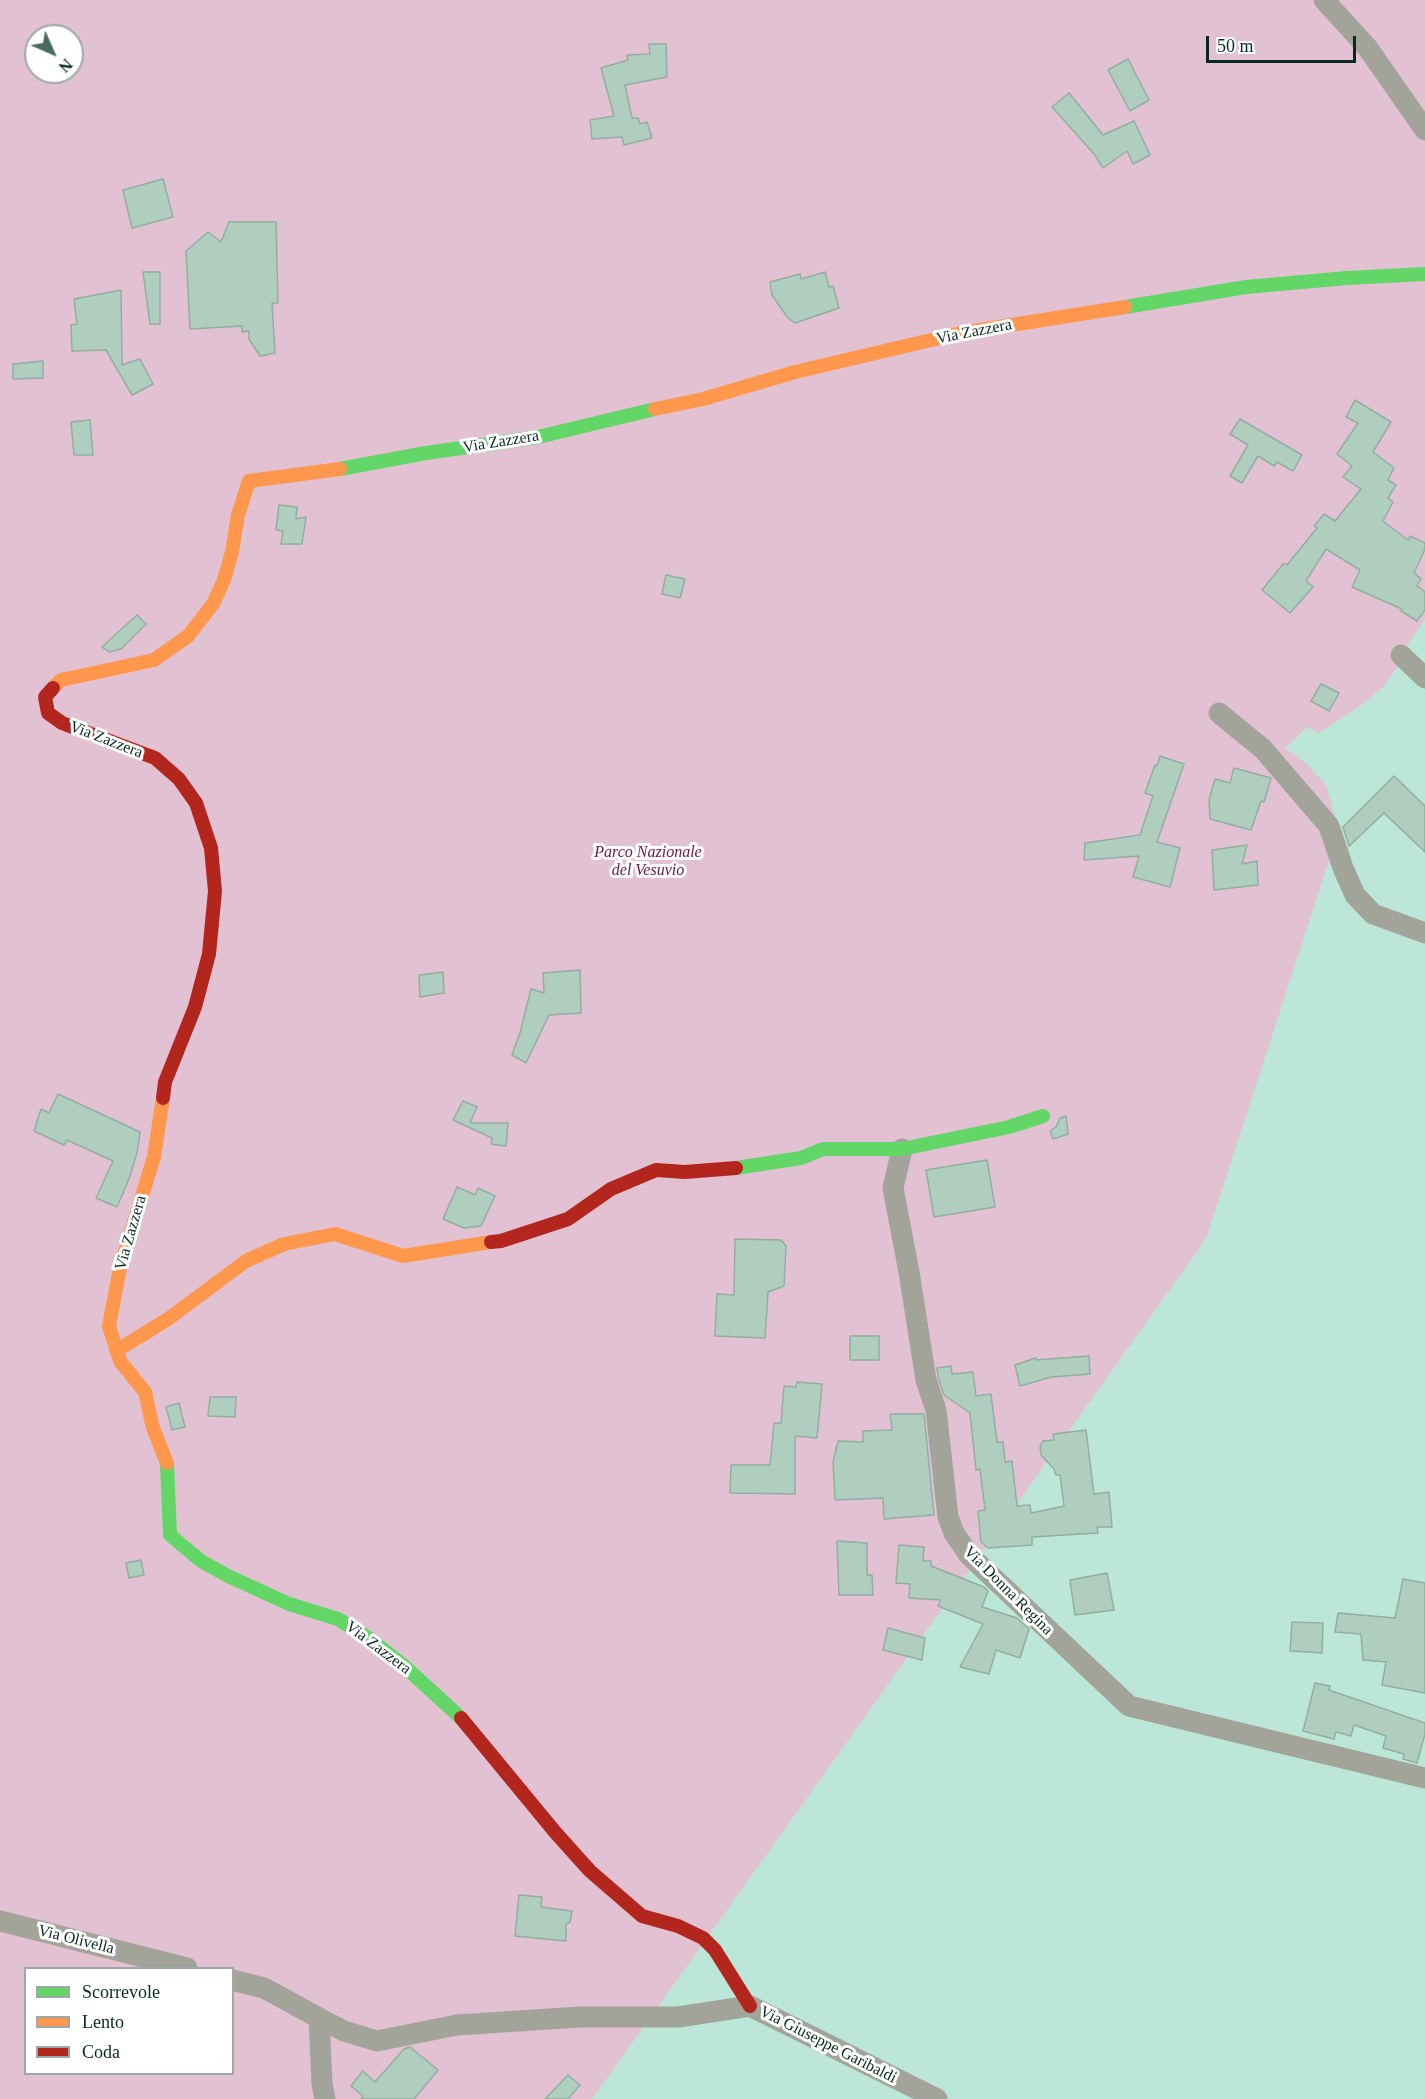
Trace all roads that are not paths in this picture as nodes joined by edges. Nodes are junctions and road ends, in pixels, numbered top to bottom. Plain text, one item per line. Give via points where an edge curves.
1 (1324, 0) edge
2 (1425, 130) edge
3 (1425, 274) edge
4 (1401, 655) dead end
5 (1425, 678) edge
6 (1219, 713) dead end
7 (1425, 933) edge
8 (1043, 1116) dead end
9 (902, 1149) junction
10 (116, 1351) junction
11 (1425, 1778) edge
12 (0, 1921) edge
13 (183, 1967) edge
14 (234, 1980) edge
15 (750, 2006) junction
16 (319, 2018) junction
17 (325, 2099) edge
18 (937, 2099) edge

1 - 2 street via 1367,47
3 - 10 street, Via Zazzera via 1246,287 961,333 538,437 249,481 224,580 213,604 189,636 154,660 61,680 45,697 48,713 62,723 154,758 179,779 196,803 205,826 216,891 209,954 195,1007 165,1082 154,1157 120,1268 110,1326
4 - 5 street
6 - 7 street via 1263,749 1329,826 1355,895 1373,914
8 - 9 street
9 - 10 street via 822,1149 770,1164 685,1172 656,1170 611,1189 568,1219 501,1241 404,1257 335,1234 284,1244 246,1261 168,1320
9 - 11 street, Via Donna Regina via 893,1188 926,1380 936,1410 948,1517 969,1555 1129,1706
10 - 15 street, Via Zazzera via 145,1392 153,1428 168,1466 170,1535 201,1561 228,1576 290,1604 338,1619 370,1639 470,1725 590,1871 642,1917 678,1926 703,1938 715,1950
12 - 13 street, Via Olivella
14 - 16 street via 264,1988
15 - 16 street via 678,2017 457,2025 377,2041
15 - 18 street, Via Giuseppe Garibaldi
16 - 17 street

